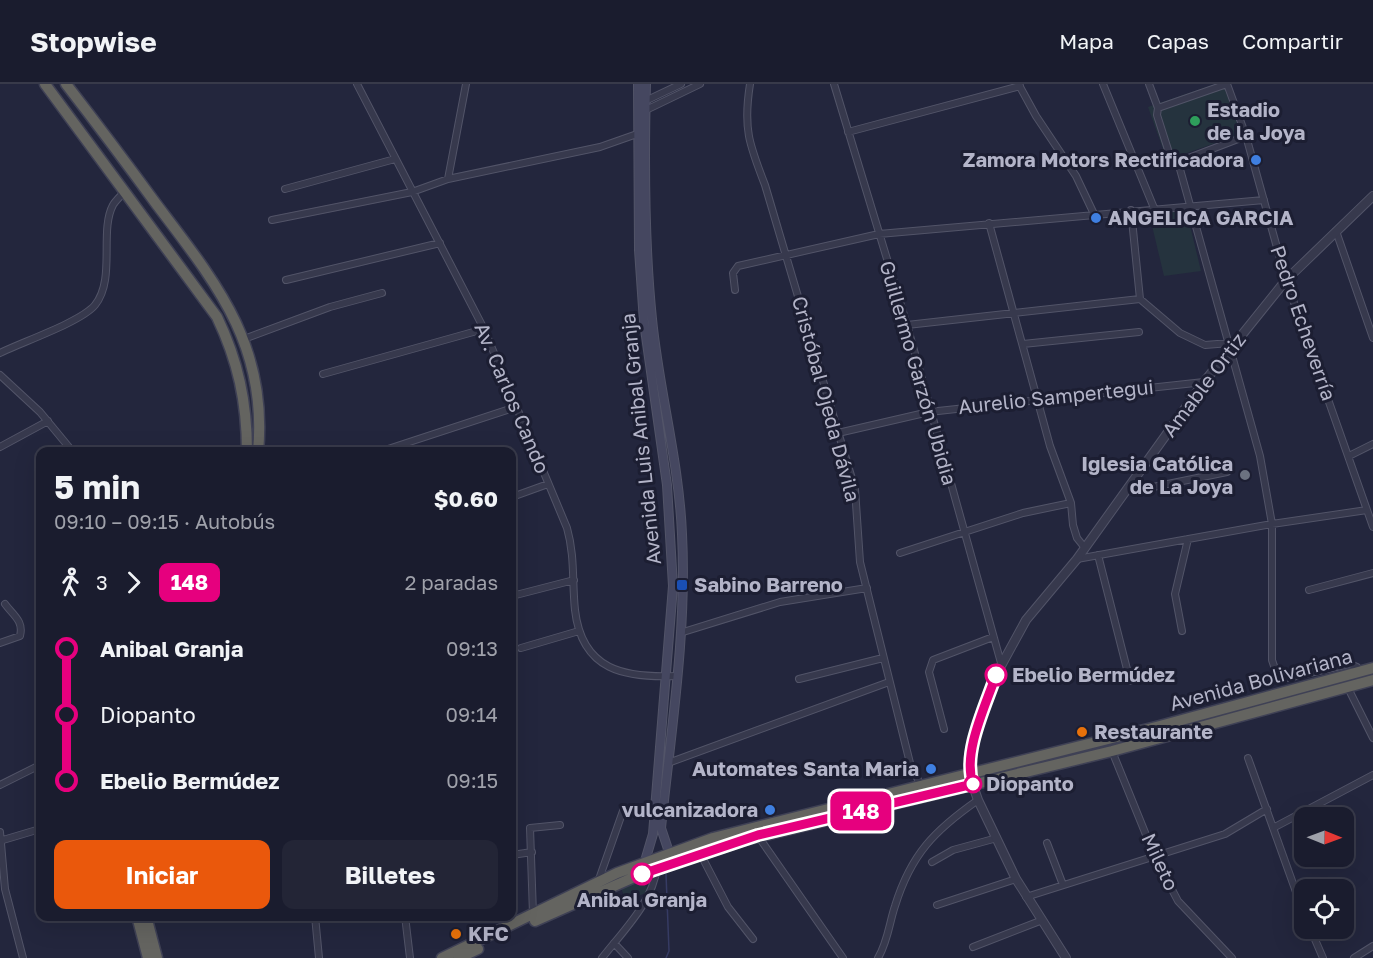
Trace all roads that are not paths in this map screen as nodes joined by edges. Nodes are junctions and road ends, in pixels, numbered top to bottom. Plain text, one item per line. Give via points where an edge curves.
1 (45, 84) edge
2 (66, 84) edge
3 (357, 84) edge
4 (466, 84) edge
5 (638, 84) edge
6 (646, 84) edge
7 (681, 84) edge
8 (700, 84) edge
9 (750, 84) edge
10 (834, 84) edge
11 (1103, 84) edge
12 (1149, 84) edge
13 (1227, 84) edge
14 (1020, 85) edge
15 (642, 102) junction
16 (1158, 108) junction
17 (641, 112) junction
18 (848, 132) junction
19 (637, 134) junction
20 (1246, 136) junction
21 (395, 159) junction
22 (1178, 162) junction
23 (448, 179) junction
24 (285, 189) dead end
25 (126, 190) junction
26 (412, 192) junction
27 (1373, 196) edge
28 (1264, 200) junction
29 (1191, 207) junction
30 (1154, 208) junction
31 (1131, 210) junction
32 (1094, 214) junction
33 (272, 220) dead end
34 (989, 223) junction
35 (1336, 231) junction
36 (879, 234) junction
37 (440, 243) junction
38 (786, 255) junction
39 (286, 280) dead end
40 (1286, 280) junction
41 (735, 290) dead end
42 (382, 293) dead end
43 (1140, 299) junction
44 (1015, 313) junction
45 (907, 325) junction
46 (484, 329) junction
47 (1139, 332) dead end
48 (1373, 336) edge
49 (244, 339) junction
50 (1023, 344) junction
51 (1231, 345) junction
52 (0, 353) edge
53 (323, 374) dead end
54 (0, 375) edge
55 (1204, 381) junction
56 (1037, 398) junction
57 (516, 407) junction
58 (929, 412) junction
59 (48, 421) junction
60 (838, 433) junction
61 (1373, 444) edge
62 (0, 447) edge
63 (68, 447) edge
64 (247, 447) edge
65 (258, 447) edge
66 (394, 447) edge
67 (1349, 456) junction
68 (1227, 472) dead end
69 (548, 484) junction
70 (1127, 490) junction
71 (516, 496) edge
72 (1071, 503) junction
73 (1367, 510) junction
74 (1272, 524) junction
75 (1373, 527) edge
76 (963, 533) junction
77 (1188, 539) junction
78 (1085, 548) junction
79 (900, 554) dead end
80 (1098, 555) junction
81 (1077, 559) junction
82 (1373, 573) edge
83 (574, 580) junction
84 (867, 588) junction
85 (1309, 590) dead end
86 (516, 595) edge
87 (5, 604) dead end
88 (579, 631) junction
89 (1182, 631) dead end
90 (680, 633) junction
91 (993, 637) junction
92 (0, 643) edge
93 (521, 648) dead end
94 (883, 658) junction
95 (1001, 663) junction
96 (1373, 668) edge
97 (1359, 672) junction
98 (665, 676) junction
99 (676, 676) junction
100 (799, 679) dead end
101 (1373, 680) edge
102 (1130, 681) dead end
103 (889, 682) junction
104 (1345, 682) junction
105 (944, 729) dead end
106 (1373, 738) edge
107 (1112, 751) junction
108 (1248, 758) dead end
109 (668, 763) junction
110 (36, 767) edge
111 (1373, 775) edge
112 (971, 779) junction
113 (0, 785) edge
114 (921, 786) junction
115 (978, 800) junction
116 (624, 808) dead end
117 (1267, 808) junction
118 (560, 825) dead end
119 (1274, 828) junction
120 (36, 830) edge
121 (0, 832) edge
122 (758, 835) junction
123 (997, 838) junction
124 (3, 840) junction
125 (1047, 843) dead end
126 (532, 852) junction
127 (669, 852) junction
128 (699, 853) junction
129 (516, 854) edge
130 (1155, 857) junction
131 (645, 861) junction
132 (932, 862) dead end
133 (657, 867) junction
134 (1016, 879) junction
135 (598, 882) junction
136 (1063, 885) junction
137 (1294, 885) edge
138 (1026, 897) junction
139 (937, 905) dead end
140 (533, 914) junction
141 (138, 921) edge
142 (147, 921) edge
143 (315, 921) edge
144 (406, 921) edge
145 (1040, 921) junction
146 (753, 939) dead end
147 (1315, 939) edge
148 (614, 943) junction
149 (1373, 946) edge
150 (973, 948) dead end
151 (23, 958) edge
152 (148, 958) edge
153 (157, 958) edge
154 (319, 958) edge
155 (410, 958) edge
156 (442, 958) edge
157 (459, 958) edge
158 (602, 958) edge
159 (628, 958) edge
160 (843, 958) edge
161 (878, 958) edge
162 (1066, 958) edge
163 (1232, 958) edge
164 (1323, 958) edge
165 (1354, 958) edge

1 - 25 highway
2 - 49 highway via 222,292
3 - 21 street, Av. Carlos Cando
4 - 23 street
5 - 15 main road, Avenida Luis Anibal Granja
6 - 15 main road, Avenida Luis Anibal Granja
7 - 15 street
8 - 17 street
9 - 38 street, Cristóbal Ojeda Dávila via 747,131
10 - 18 street, Guillermo Garzón Ubidia
11 - 30 street
12 - 16 street
13 - 16 street
13 - 20 street, Pedro Echeverría
14 - 18 street
14 - 32 street via 1076,176
15 - 17 main road, Avenida Luis Anibal Granja
16 - 22 street via 1170,156
17 - 19 main road, Avenida Luis Anibal Granja
17 - 90 main road, Avenida Luis Anibal Granja via 652,321 678,484 682,545
18 - 36 street, Guillermo Garzón Ubidia
19 - 23 street via 600,147
19 - 98 main road, Avenida Luis Anibal Granja via 639,250 667,485 673,586
20 - 22 street
20 - 28 street, Pedro Echeverría
21 - 24 street
21 - 26 street, Av. Carlos Cando
22 - 29 street
23 - 26 street
25 - 52 street via 112,207 106,273 95,305
25 - 64 highway via 217,317 227,338 243,387
26 - 33 street
26 - 37 street, Av. Carlos Cando
27 - 35 street, Amable Ortiz
28 - 29 street
28 - 40 street, Pedro Echeverría
29 - 30 street
29 - 51 street
30 - 31 street
31 - 32 street
31 - 43 street
32 - 34 street
34 - 36 street
34 - 44 street
35 - 40 street, Amable Ortiz
35 - 48 street
36 - 38 street
36 - 45 street, Guillermo Garzón Ubidia
37 - 39 street
37 - 46 street, Av. Carlos Cando
38 - 41 street via 738,266 733,273
38 - 60 street, Cristóbal Ojeda Dávila
40 - 51 street, Amable Ortiz
40 - 67 street, Pedro Echeverría
42 - 49 street via 330,307
43 - 44 street
43 - 51 street via 1167,325 1190,338 1204,345
44 - 45 street
44 - 50 street
45 - 58 street, Guillermo Garzón Ubidia
46 - 53 street
46 - 57 street, Av. Carlos Cando
47 - 50 street
49 - 65 highway via 256,380
50 - 56 street
51 - 55 street, Amable Ortiz
51 - 74 street via 1260,456
54 - 59 street
55 - 56 street, Aurelio Sampertegui
55 - 70 street, Amable Ortiz
56 - 58 street, Aurelio Sampertegui
56 - 72 street
57 - 66 street
57 - 69 street, Av. Carlos Cando
58 - 60 street, Aurelio Sampertegui
58 - 76 street, Guillermo Garzón Ubidia
59 - 62 street
59 - 63 street
60 - 84 street, Cristóbal Ojeda Dávila via 855,489 860,562
61 - 67 street
67 - 73 street, Pedro Echeverría
68 - 70 street
69 - 71 street
69 - 83 street, Av. Carlos Cando via 570,542
70 - 78 street, Amable Ortiz
72 - 76 street via 1023,513
72 - 78 street via 1077,538
73 - 74 street
73 - 75 street, Pedro Echeverría
74 - 77 street
74 - 97 street via 1275,669 1287,678 1350,664
76 - 79 street
76 - 91 street, Guillermo Garzón Ubidia
77 - 80 street
77 - 89 street via 1175,594
78 - 81 street, Amable Ortiz
80 - 81 street
80 - 102 street
81 - 95 street, Amable Ortiz via 1026,620
82 - 85 street
83 - 86 street
83 - 88 street, Av. Carlos Cando
84 - 90 street via 780,602
84 - 94 street, Cristóbal Ojeda Dávila
87 - 92 street via 20,623 22,633
88 - 93 street
88 - 98 street, Av. Carlos Cando via 589,650 604,665 625,674
90 - 99 main road, Avenida Luis Anibal Granja
91 - 95 street, Guillermo Garzón Ubidia
91 - 105 street via 933,660 929,672
94 - 100 street
94 - 103 street, Cristóbal Ojeda Dávila
95 - 112 street, Amable Ortiz via 970,753
96 - 97 highway, Avenida Bolivariana
97 - 104 highway, Avenida Bolivariana
98 - 99 street, Av. Carlos Cando
98 - 131 main road, Avenida Luis Anibal Granja via 653,834
99 - 109 main road, Avenida Luis Anibal Granja
101 - 104 highway, Avenida Bolivariana
103 - 109 street
103 - 114 street, Cristóbal Ojeda Dávila via 910,762
104 - 106 street
104 - 107 highway, Avenida Bolivariana
104 - 112 highway, Avenida Bolivariana
107 - 112 highway, Avenida Bolivariana
107 - 130 street, Mileto
108 - 117 street
109 - 127 main road, Avenida Luis Anibal Granja via 662,828
110 - 113 street
111 - 119 street
112 - 114 highway, Avenida Bolivariana
112 - 115 street
112 - 122 highway, Avenida Bolivariana
114 - 127 highway, Avenida Bolivariana via 771,822
115 - 123 street
115 - 161 street via 946,822 924,845 906,874
116 - 135 street
117 - 119 street
117 - 130 street via 1225,834
118 - 126 street via 530,828
119 - 137 street
120 - 124 street
121 - 124 street
122 - 128 highway, Avenida Bolivariana
122 - 160 street
123 - 132 street via 953,850
123 - 134 street
124 - 151 street via 3,879
125 - 136 street
126 - 129 street
126 - 140 street
127 - 131 highway, Avenida Bolivariana
128 - 133 highway, Avenida Bolivariana
128 - 146 street via 728,907
130 - 136 street
130 - 163 street, Mileto via 1178,901
131 - 135 highway, Avenida Bolivariana
133 - 148 street via 656,883
133 - 157 highway, Avenida Bolivariana
134 - 138 street
134 - 139 street
135 - 140 highway, Avenida Bolivariana
136 - 138 street
138 - 145 street
140 - 156 highway, Avenida Bolivariana
141 - 152 highway
142 - 153 highway
143 - 154 street
144 - 155 street
145 - 150 street
145 - 162 street
147 - 164 street
148 - 158 street
148 - 159 street
149 - 165 street

